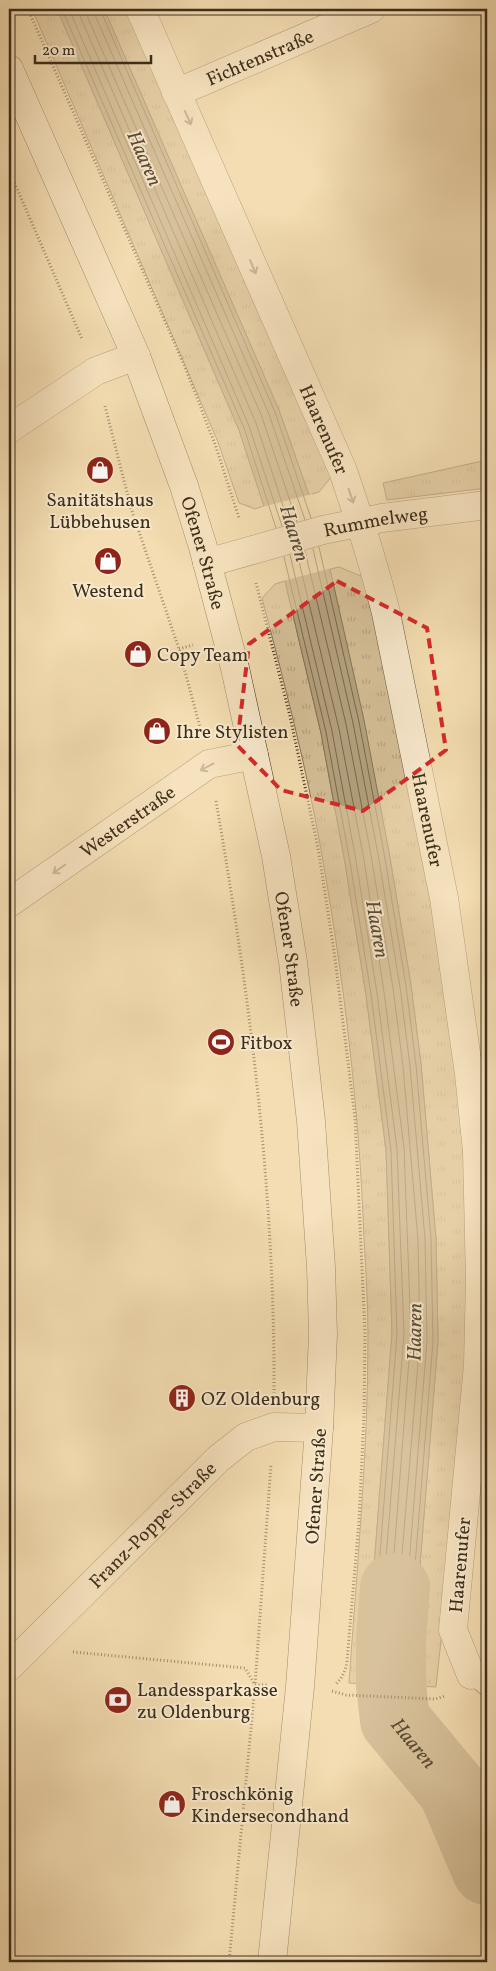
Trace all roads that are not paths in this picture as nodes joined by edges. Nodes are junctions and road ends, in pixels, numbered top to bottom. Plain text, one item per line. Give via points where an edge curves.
1 (140, 9) edge
2 (370, 9) edge
3 (9, 69) edge
4 (176, 93) junction
5 (136, 356) junction
6 (9, 429) edge
7 (487, 505) edge
8 (361, 524) junction
9 (207, 563) junction
10 (254, 755) junction
11 (9, 903) edge
12 (319, 1428) junction
13 (9, 1667) edge
14 (479, 1682) edge
15 (272, 1962) edge

1 - 4 street, Haarenufer
2 - 4 street, Fichtenstraße
3 - 5 street, Ofener Straße
4 -> 8 street, Haarenufer via 342,471
5 - 6 street via 96,371
5 - 9 street, Ofener Straße via 184,486
7 - 8 street, Rummelweg via 382,518
8 - 9 street, Rummelweg via 323,530
8 - 14 street, Haarenufer via 386,613 444,898 473,1107 480,1205 478,1365 453,1630
9 - 10 street, Ofener Straße
10 -> 11 street, Westerstraße via 209,764
10 - 12 street, Ofener Straße via 276,856 305,1061 321,1268 323,1334
12 - 13 street, Franz-Poppe-Straße via 274,1427 246,1437 218,1459
12 - 15 street, Ofener Straße via 300,1687

